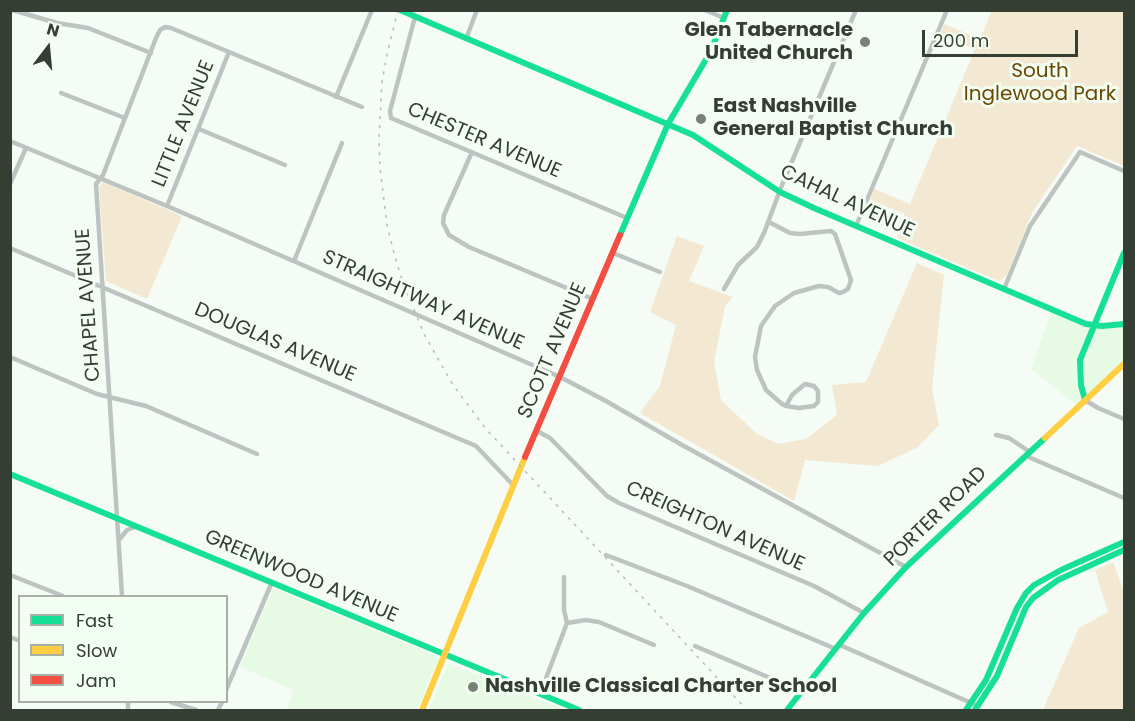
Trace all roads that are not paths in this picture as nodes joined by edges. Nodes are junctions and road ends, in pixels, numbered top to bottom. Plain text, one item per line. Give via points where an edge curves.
1 (12, 10) edge
2 (372, 10) edge
3 (400, 10) edge
4 (477, 10) edge
5 (705, 10) edge
6 (727, 10) edge
7 (856, 10) edge
8 (947, 10) edge
9 (415, 17) junction
10 (724, 18) junction
11 (466, 39) junction
12 (151, 52) junction
13 (228, 52) junction
14 (61, 93) dead end
15 (336, 97) junction
16 (362, 107) dead end
17 (125, 118) junction
18 (668, 124) junction
19 (199, 129) junction
20 (10, 141) edge
21 (342, 143) dead end
22 (26, 148) junction
23 (472, 152) junction
24 (285, 165) dead end
25 (1125, 171) edge
26 (100, 179) junction
27 (10, 184) edge
28 (780, 192) junction
29 (167, 207) junction
30 (627, 218) junction
31 (769, 222) junction
32 (856, 226) junction
33 (10, 248) edge
34 (613, 253) junction
35 (1125, 253) edge
36 (294, 261) junction
37 (660, 272) dead end
38 (101, 285) junction
39 (724, 289) dead end
40 (1005, 289) junction
41 (593, 299) junction
42 (1125, 324) edge
43 (1094, 325) junction
44 (10, 357) edge
45 (1125, 364) edge
46 (560, 378) junction
47 (110, 397) junction
48 (1085, 400) junction
49 (786, 406) junction
50 (1125, 419) edge
51 (537, 431) junction
52 (996, 435) dead end
53 (257, 454) dead end
54 (1028, 454) junction
55 (10, 474) edge
56 (514, 486) junction
57 (1125, 498) edge
58 (118, 518) junction
59 (137, 526) junction
60 (119, 540) junction
61 (1122, 543) edge
62 (1124, 551) edge
63 (606, 555) dead end
64 (906, 567) junction
65 (10, 575) edge
66 (564, 577) dead end
67 (272, 582) junction
68 (58, 595) edge
69 (122, 595) edge
70 (1022, 599) junction
71 (1028, 604) junction
72 (864, 613) junction
73 (567, 622) junction
74 (654, 645) dead end
75 (695, 646) dead end
76 (838, 647) junction
77 (446, 655) junction
78 (228, 685) edge
79 (802, 692) junction
80 (540, 694) junction
81 (174, 703) edge
82 (975, 707) edge
83 (196, 711) edge
84 (422, 711) edge
85 (579, 711) edge
86 (787, 711) edge
87 (966, 711) edge

1 - 12 street via 88,28
2 - 15 street
3 - 9 street, CAHAL AVENUE
4 - 11 street
5 - 10 street
6 - 10 street, SCOTT AVENUE
7 - 28 street
8 - 32 street
9 - 11 street, CAHAL AVENUE
9 - 23 street, CHESTER AVENUE via 390,111 392,118
10 - 18 street, SCOTT AVENUE via 699,74
11 - 18 street, CAHAL AVENUE
12 - 13 street, CHAPEL AVENUE via 165,27
12 - 17 street, CHAPEL AVENUE
13 - 15 street
13 - 19 street, LITTLE AVENUE
14 - 17 street
15 - 16 street
17 - 26 street, CHAPEL AVENUE
18 - 28 street, CAHAL AVENUE via 707,143
18 - 30 street, SCOTT AVENUE
19 - 24 street
19 - 29 street, LITTLE AVENUE
20 - 22 street, STRAIGHTWAY AVENUE
21 - 36 street
22 - 26 street, STRAIGHTWAY AVENUE
22 - 27 street
23 - 30 street, CHESTER AVENUE
23 - 41 street via 444,215 449,235
25 - 40 street via 1080,152 1030,226
26 - 29 street, STRAIGHTWAY AVENUE
26 - 38 street, CHAPEL AVENUE via 96,184
28 - 31 street
28 - 32 street, CAHAL AVENUE
29 - 36 street, STRAIGHTWAY AVENUE
30 - 34 street, SCOTT AVENUE
31 - 39 street via 757,247 738,265
31 - 49 street via 790,233 831,231 851,280 848,289 839,293 819,286 794,293 775,306 761,326 755,349 757,370 766,390
32 - 40 street, CAHAL AVENUE
33 - 38 street, DOUGLAS AVENUE
34 - 37 street
34 - 41 street, SCOTT AVENUE
35 - 43 street
36 - 46 street, STRAIGHTWAY AVENUE
38 - 47 street, CHAPEL AVENUE
38 - 56 street, DOUGLAS AVENUE via 476,446
40 - 43 street, CAHAL AVENUE
41 - 46 street, SCOTT AVENUE
42 - 43 street, CAHAL AVENUE
43 - 48 street via 1080,360
44 - 47 street
45 - 48 street, PORTER ROAD
46 - 51 street, SCOTT AVENUE
46 - 64 street, STRAIGHTWAY AVENUE
47 - 53 street via 146,406
47 - 58 street, CHAPEL AVENUE
48 - 50 street
48 - 54 street, PORTER ROAD
49 - 49 street via 814,405 818,402 818,391 805,384
51 - 56 street, SCOTT AVENUE
51 - 72 street, CREIGHTON AVENUE via 550,438 607,496 619,503 814,586
52 - 54 street via 1009,438
54 - 57 street
54 - 64 street, PORTER ROAD
55 - 58 street, GREENWOOD AVENUE
56 - 77 street, SCOTT AVENUE
58 - 59 street, GREENWOOD AVENUE
58 - 60 street, CHAPEL AVENUE
59 - 60 street
59 - 67 street, GREENWOOD AVENUE
60 - 69 street, CHAPEL AVENUE
61 - 62 street
61 - 70 street via 1045,578
62 - 71 street via 1058,580
63 - 76 street
64 - 72 street, PORTER ROAD
65 - 68 street
66 - 73 street
67 - 77 street, GREENWOOD AVENUE
67 - 78 street
70 - 71 street
70 - 82 street
71 - 82 street via 997,676
72 - 76 street, PORTER ROAD
73 - 74 street via 599,622
73 - 80 street
75 - 79 street
76 - 79 street, PORTER ROAD
76 - 82 street
77 - 80 street, GREENWOOD AVENUE
77 - 84 street, SCOTT AVENUE
79 - 86 street, PORTER ROAD
80 - 85 street, GREENWOOD AVENUE
81 - 83 street
82 - 87 street

